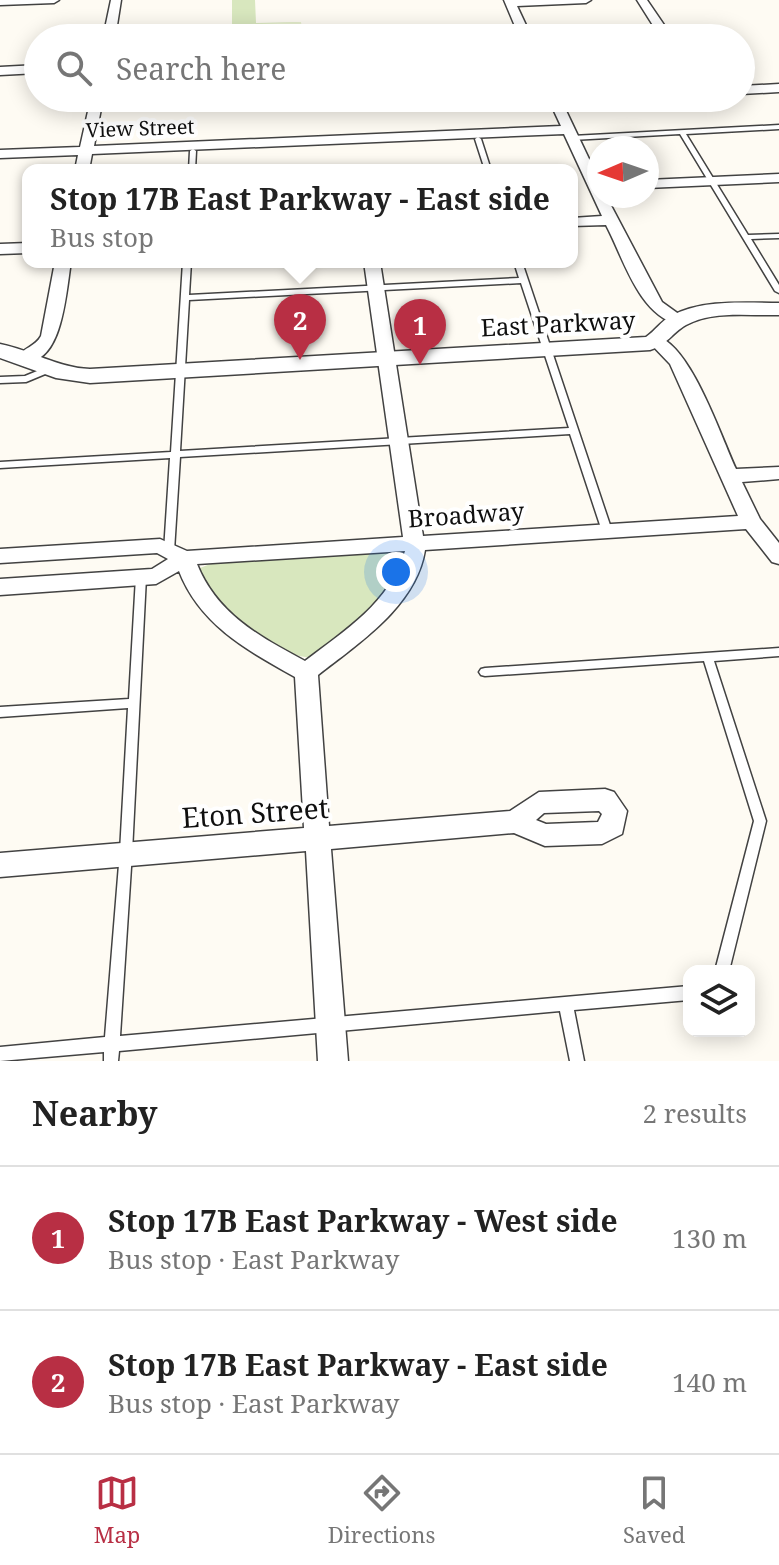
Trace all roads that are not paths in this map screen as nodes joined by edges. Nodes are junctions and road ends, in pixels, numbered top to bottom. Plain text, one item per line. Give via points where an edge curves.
1 (54, 0) edge
2 (116, 0) edge
3 (586, 0) edge
4 (642, 0) edge
5 (0, 2) edge
6 (509, 2) edge
7 (112, 24) edge
8 (519, 24) edge
9 (658, 24) edge
10 (24, 70) edge
11 (0, 71) edge
12 (779, 88) edge
13 (755, 89) edge
14 (94, 112) edge
15 (561, 112) edge
16 (779, 127) edge
17 (682, 132) junction
18 (571, 134) junction
19 (478, 139) junction
20 (193, 151) junction
21 (0, 154) edge
22 (84, 159) edge
23 (192, 164) edge
24 (486, 164) edge
25 (587, 168) edge
26 (779, 178) edge
27 (714, 182) junction
28 (659, 184) edge
29 (605, 208) edge
30 (610, 220) junction
31 (578, 222) edge
32 (779, 236) edge
33 (747, 237) junction
34 (22, 248) edge
35 (0, 249) edge
36 (62, 268) edge
37 (186, 268) edge
38 (373, 268) edge
39 (520, 268) edge
40 (524, 280) junction
41 (377, 290) junction
42 (779, 291) edge
43 (184, 298) junction
44 (779, 309) edge
45 (679, 320) junction
46 (656, 341) junction
47 (549, 349) junction
48 (0, 351) edge
49 (26, 357) junction
50 (388, 359) junction
51 (47, 370) junction
52 (181, 371) junction
53 (0, 380) edge
54 (574, 431) junction
55 (400, 441) junction
56 (175, 456) junction
57 (0, 465) edge
58 (779, 473) edge
59 (729, 476) junction
60 (751, 522) junction
61 (607, 531) junction
62 (414, 544) junction
63 (177, 554) junction
64 (0, 556) edge
65 (779, 557) edge
66 (141, 577) junction
67 (0, 587) edge
68 (779, 652) edge
69 (708, 658) junction
70 (306, 672) junction
71 (485, 672) dead end
72 (134, 703) junction
73 (0, 712) edge
74 (515, 822) dead end
75 (318, 838) junction
76 (126, 852) junction
77 (0, 865) edge
78 (724, 965) edge
79 (683, 993) edge
80 (566, 1003) junction
81 (329, 1024) junction
82 (112, 1043) junction
83 (0, 1054) edge
84 (111, 1061) edge
85 (333, 1061) edge
86 (577, 1061) edge

1 - 5 street
2 - 7 street
3 - 6 street
4 - 9 street
6 - 8 street
10 - 11 street
12 - 13 street
14 - 22 street
15 - 18 street
16 - 17 lane
17 - 18 lane
17 - 27 lane
18 - 19 street, View Street
18 - 22 street, View Street
18 - 25 street
19 - 20 street, View Street
19 - 24 lane
20 - 22 street, View Street
20 - 23 lane
21 - 22 street, View Street
26 - 27 street
27 - 28 street
27 - 33 lane
29 - 30 street
30 - 31 street
30 - 45 street via 655,305
32 - 33 lane
33 - 42 lane
34 - 35 street
36 - 49 street via 49,336 44,347
37 - 43 lane
38 - 41 street
39 - 40 lane
40 - 41 lane
40 - 47 lane
41 - 43 lane
41 - 50 street
43 - 52 lane
44 - 45 street
45 - 46 street, East Parkway
46 - 47 street, East Parkway
46 - 59 street via 678,362
47 - 50 street, East Parkway
47 - 54 lane
48 - 49 street, East Parkway
49 - 51 street, East Parkway
50 - 52 street, East Parkway
50 - 55 street
51 - 52 street, East Parkway via 80,376
51 - 53 lane via 26,379
52 - 56 lane
54 - 55 lane
54 - 61 lane
55 - 56 lane
55 - 62 street
56 - 57 lane
56 - 63 lane
58 - 59 street
59 - 60 street
60 - 61 street, Broadway
60 - 65 street
61 - 62 street, Broadway
62 - 63 street, Broadway
62 - 70 street via 413,560 380,613
63 - 64 street, Broadway via 160,546
63 - 66 street, Broadway via 156,576
63 - 70 street via 193,585 226,626
66 - 67 street, Broadway
66 - 72 lane
68 - 69 lane
69 - 71 lane
69 - 78 lane via 760,821
70 - 75 street
72 - 73 lane
72 - 76 lane
74 - 75 street, Eton Street
75 - 76 street, Eton Street
75 - 81 street
76 - 77 street, Eton Street
76 - 82 lane
79 - 80 lane
80 - 81 lane
80 - 86 lane
81 - 82 lane
81 - 85 street
82 - 83 lane
82 - 84 lane

